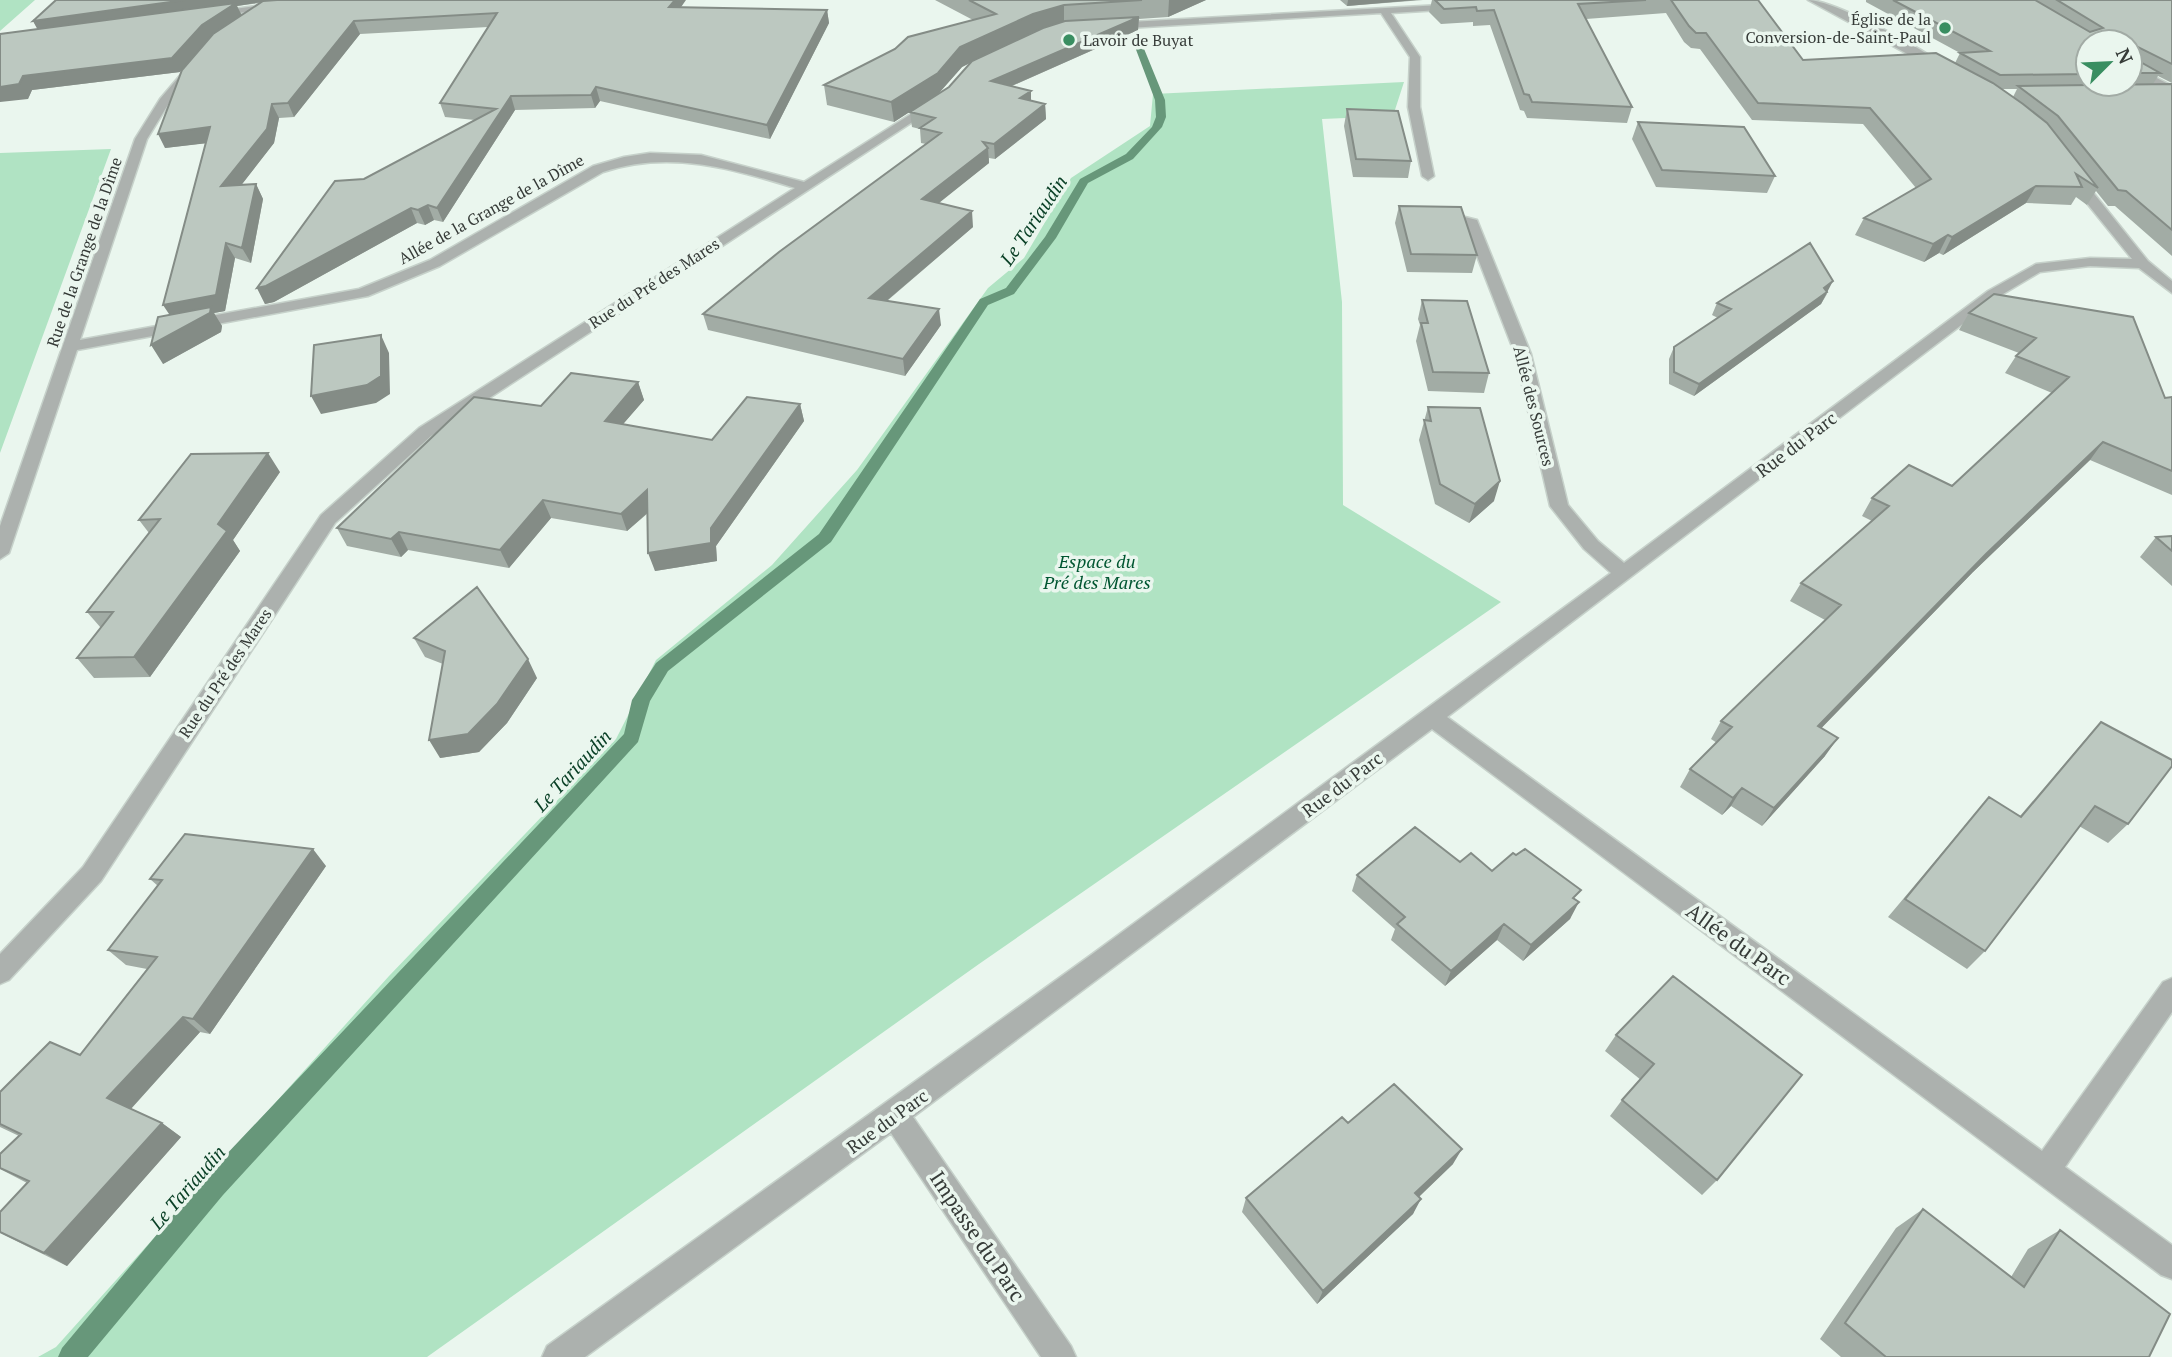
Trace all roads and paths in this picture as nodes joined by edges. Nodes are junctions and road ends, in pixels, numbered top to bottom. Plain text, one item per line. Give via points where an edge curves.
1 (1813, 0) edge
2 (273, 3) edge
3 (289, 5) edge
4 (1463, 5) edge
5 (1385, 11) junction
6 (193, 16) edge
7 (242, 23) edge
8 (1096, 27) edge
9 (206, 53) edge
10 (2144, 75) edge
11 (1958, 77) edge
12 (2172, 92) edge
13 (2144, 93) edge
14 (945, 97) edge
15 (2065, 166) edge
16 (1428, 176) dead end
17 (804, 186) junction
18 (1471, 220) dead end
19 (2143, 264) junction
20 (2172, 289) edge
21 (71, 346) junction
22 (0, 553) edge
23 (1625, 574) junction
24 (1432, 717) junction
25 (0, 972) edge
26 (2172, 990) edge
27 (895, 1116) junction
28 (2046, 1170) junction
29 (2172, 1264) edge
30 (558, 1357) edge
31 (1060, 1357) edge

1 - 11 street
2 - 3 street
2 - 6 street
2 - 7 street
4 - 5 street
5 - 8 street
5 - 16 street via 1415,57 1414,107
9 - 21 street, Rue de la Grange de la Dîme via 164,101 141,139
10 - 12 street
12 - 13 street
14 - 17 street, Rue du Pré des Mares
15 - 19 street
17 - 21 street, Allée de la Grange de la Dîme via 716,160 670,154 622,159 435,263 363,293
17 - 25 street, Rue du Pré des Mares via 425,432 328,519 92,874
18 - 23 street, Allée des Sources via 1523,354 1559,506 1591,545
19 - 20 street
19 - 23 street, Rue du Parc via 2090,262 2036,268 1993,294
21 - 22 street, Rue de la Grange de la Dîme
23 - 24 street, Rue du Parc
24 - 27 street, Rue du Parc
24 - 28 street, Allée du Parc
26 - 28 street
27 - 30 street, Rue du Parc
27 - 31 street, Impasse du Parc
28 - 29 street, Allée du Parc

